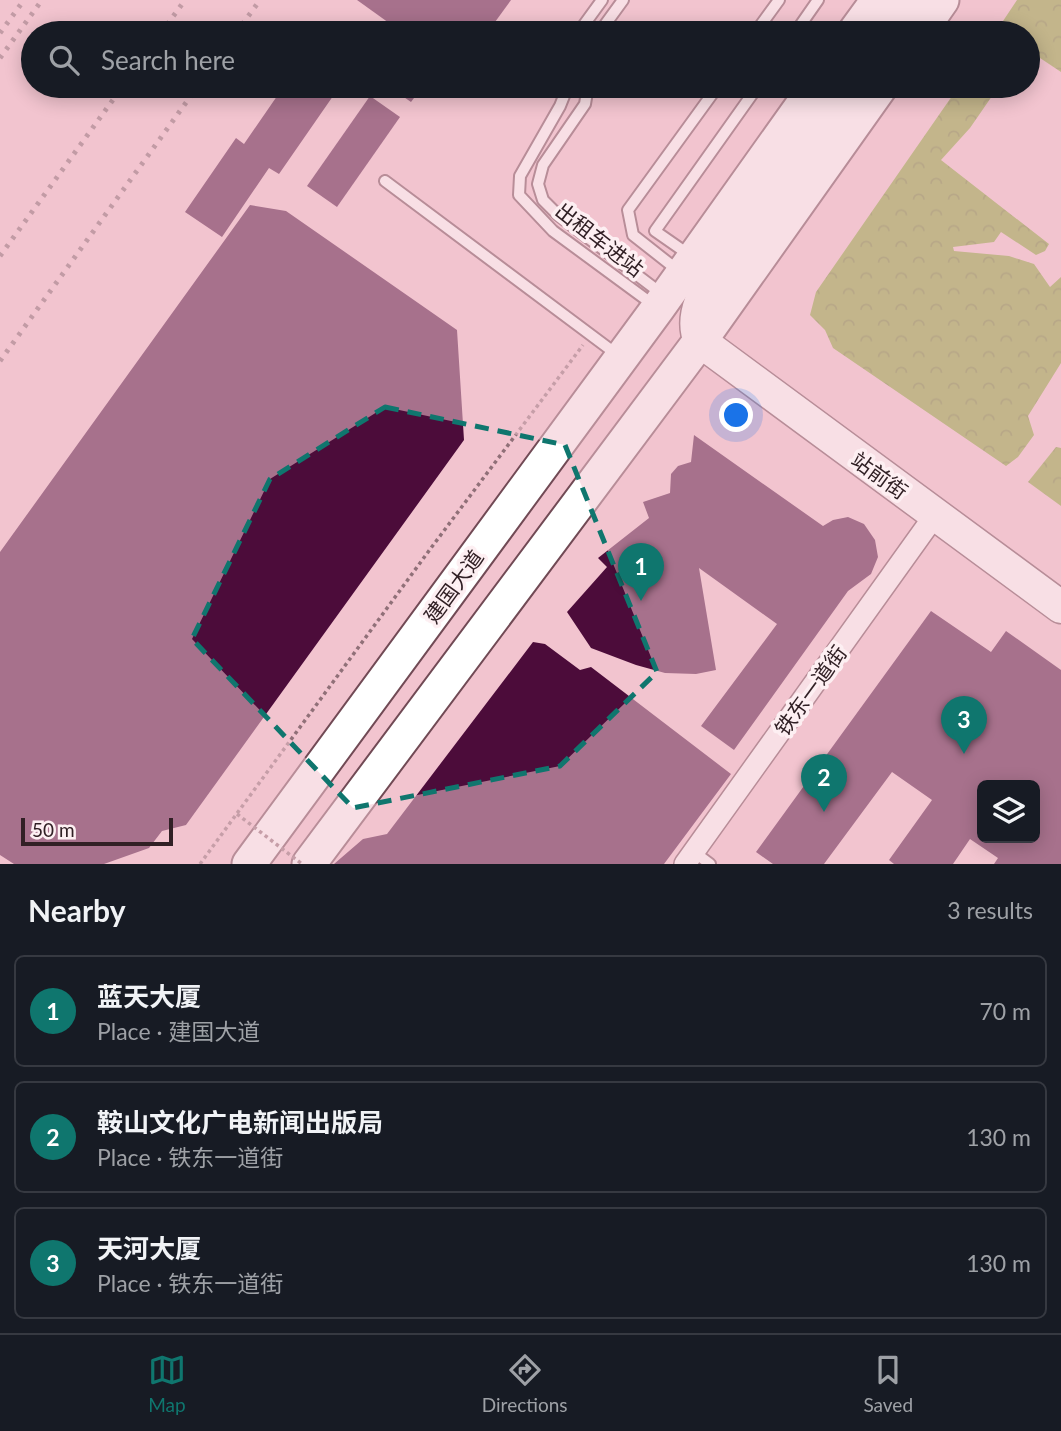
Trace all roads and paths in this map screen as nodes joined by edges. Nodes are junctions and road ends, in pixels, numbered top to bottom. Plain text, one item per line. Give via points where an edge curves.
1 (602, 0) edge
2 (623, 0) edge
3 (779, 0) edge
4 (818, 0) edge
5 (878, 0) edge
6 (907, 0) edge
7 (942, 0) edge
8 (587, 21) edge
9 (608, 21) edge
10 (764, 21) edge
11 (803, 21) edge
12 (863, 21) edge
13 (892, 21) edge
14 (927, 21) edge
15 (563, 98) edge
16 (586, 98) edge
17 (709, 98) edge
18 (749, 98) edge
19 (807, 98) edge
20 (839, 98) edge
21 (872, 98) edge
22 (385, 181) dead end
23 (675, 284) junction
24 (591, 335) junction
25 (700, 341) junction
26 (621, 358) junction
27 (935, 515) junction
28 (1061, 607) edge
29 (237, 814) junction
30 (696, 860) edge
31 (200, 864) edge
32 (249, 864) edge
33 (302, 864) edge
34 (309, 864) edge

1 - 8 lane
2 - 9 lane
3 - 10 lane
4 - 11 lane
5 - 12 highway
6 - 13 main road
7 - 14 highway
15 - 23 lane, 出租车进站 via 520,176 519,195 553,231
16 - 23 lane via 543,165 538,184 543,200 558,215
17 - 23 lane via 628,210 633,235
18 - 23 lane, 出租车进站 via 655,231
19 - 23 highway, 建国大道
20 - 25 main road via 706,289 696,317
21 - 25 highway
22 - 24 lane
23 - 26 highway, 建国大道
24 - 26 lane
24 - 29 path
25 - 27 main road, 站前街
25 - 34 highway
26 - 32 highway, 建国大道
27 - 28 main road, 站前街
27 - 30 street, 铁东一道街
29 - 31 path
29 - 33 path, bridge

